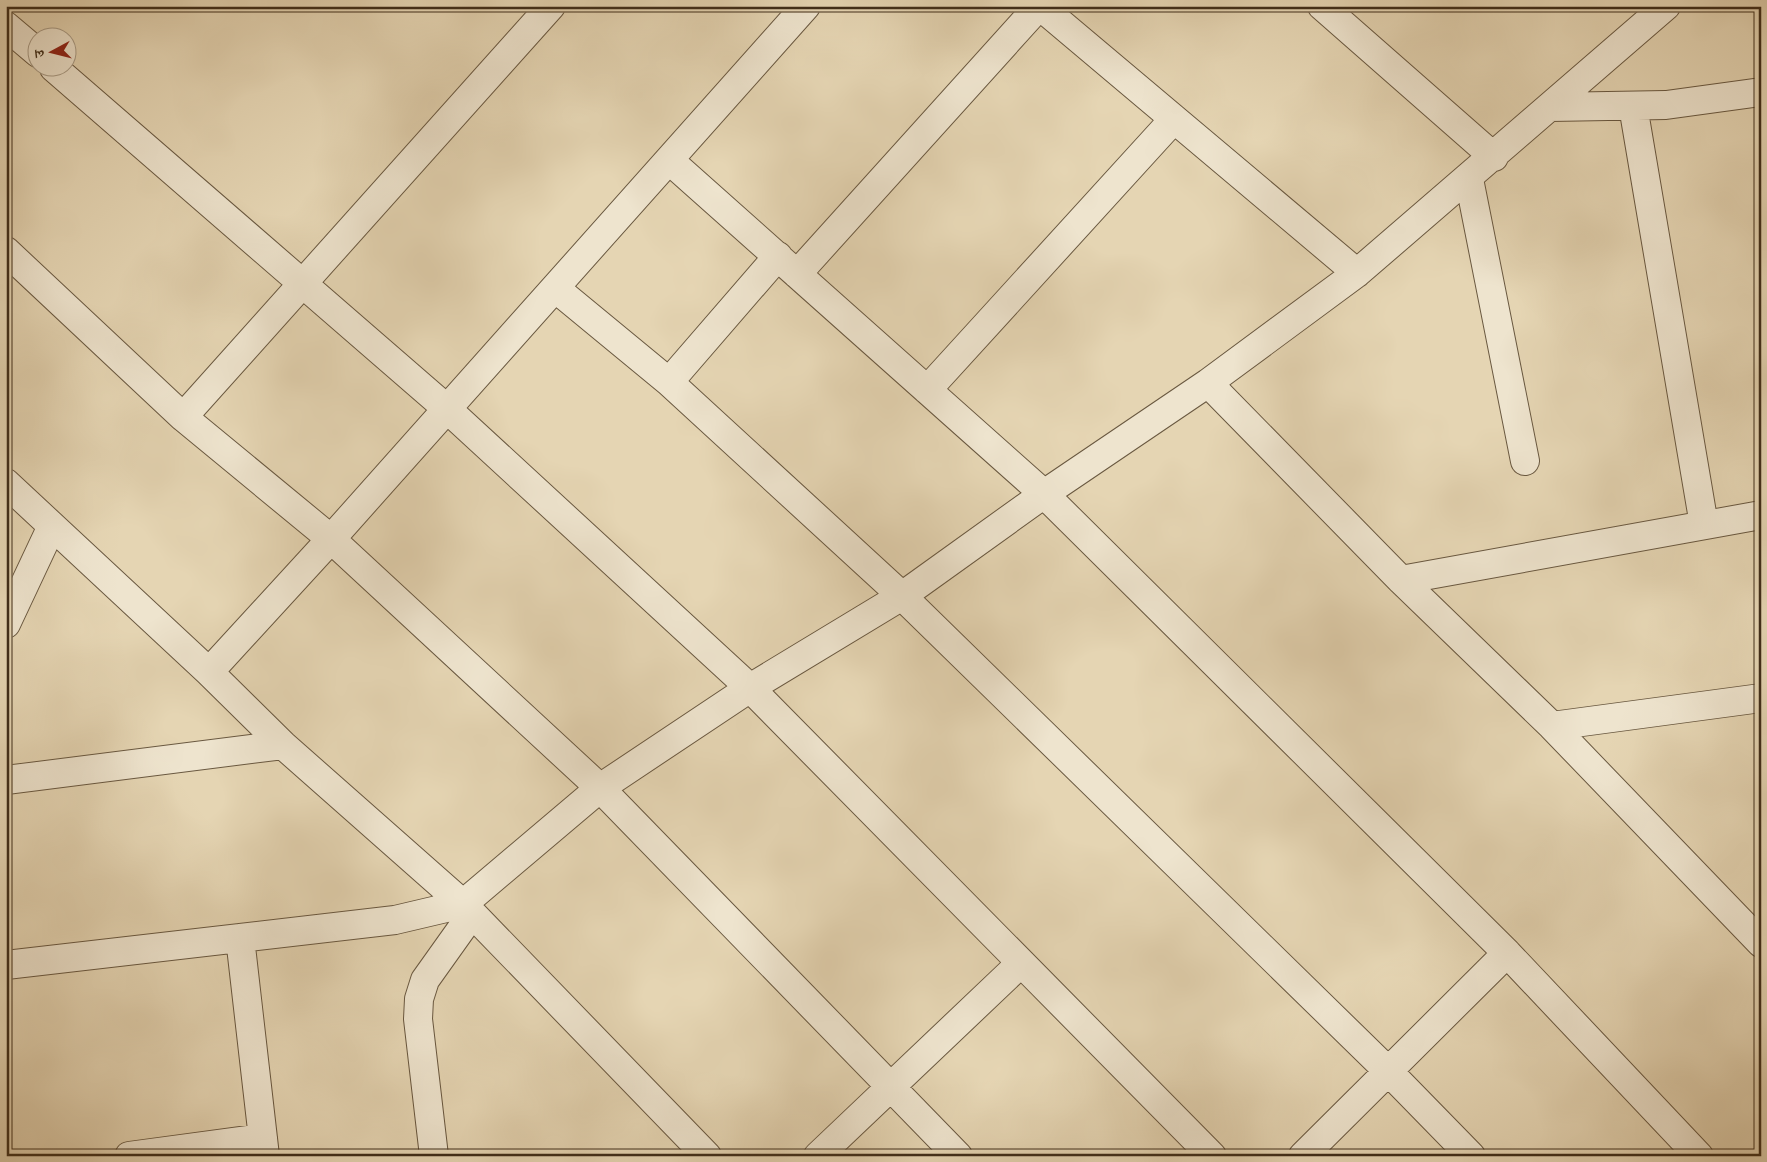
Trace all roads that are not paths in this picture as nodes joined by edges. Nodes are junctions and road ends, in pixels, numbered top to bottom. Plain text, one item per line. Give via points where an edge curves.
1 (550, 6) edge
2 (806, 6) edge
3 (1039, 6) edge
4 (1322, 6) edge
5 (1654, 10) edge
6 (6, 26) edge
7 (28, 45) edge
8 (65, 78) edge
9 (1761, 92) edge
10 (1633, 106) junction
11 (1550, 107) junction
12 (1174, 119) junction
13 (1494, 157) junction
14 (669, 160) junction
15 (1468, 179) junction
16 (6, 251) edge
17 (788, 265) junction
18 (1357, 274) junction
19 (302, 284) junction
20 (555, 288) junction
21 (669, 382) junction
22 (1208, 383) junction
23 (928, 390) junction
24 (446, 408) junction
25 (183, 417) junction
26 (1525, 461) dead end
27 (6, 483) edge
28 (1044, 494) junction
29 (1761, 515) edge
30 (1704, 524) junction
31 (52, 526) junction
32 (331, 539) junction
33 (1401, 580) junction
34 (902, 596) junction
35 (6, 624) edge
36 (209, 672) junction
37 (750, 688) junction
38 (1761, 698) edge
39 (1552, 726) junction
40 (282, 745) junction
41 (6, 780) edge
42 (600, 788) junction
43 (467, 909) junction
44 (240, 938) junction
45 (1761, 943) edge
46 (1507, 952) junction
47 (1021, 963) junction
48 (6, 965) edge
49 (1387, 1070) junction
50 (892, 1088) junction
51 (264, 1147) edge
52 (129, 1156) edge
53 (434, 1156) edge
54 (707, 1156) edge
55 (818, 1156) edge
56 (958, 1156) edge
57 (1212, 1156) edge
58 (1303, 1156) edge
59 (1471, 1156) edge
60 (1699, 1156) edge

1 - 19 street
2 - 14 street
3 - 12 street
3 - 17 street
4 - 13 street
5 - 11 street
6 - 7 street
8 - 19 street
9 - 10 street via 1704,101
10 - 11 street
10 - 30 street
11 - 13 street
12 - 18 street
12 - 23 street
13 - 15 street
14 - 17 street
14 - 20 street
15 - 18 street
15 - 26 street
16 - 25 street
17 - 21 street
17 - 23 street
18 - 22 street
19 - 24 street
19 - 25 street
20 - 21 street
20 - 24 street
21 - 34 street
22 - 28 street
22 - 33 street
23 - 28 street
24 - 32 street
24 - 37 street
25 - 32 street
27 - 31 street
28 - 34 street
28 - 46 street
29 - 30 street
30 - 33 street
31 - 35 street
31 - 36 street
32 - 36 street
32 - 42 street
33 - 39 street
34 - 37 street
34 - 49 street
36 - 40 street
37 - 42 street
37 - 47 street
38 - 39 street
39 - 45 street
40 - 41 street
40 - 43 street
42 - 43 street
42 - 50 street
43 - 44 street
43 - 53 street via 425,980 419,999 418,1020
43 - 54 street
44 - 48 street
44 - 51 street
46 - 49 street
46 - 60 street
47 - 50 street
47 - 57 street
49 - 58 street
49 - 59 street
50 - 55 street
50 - 56 street
51 - 52 street

